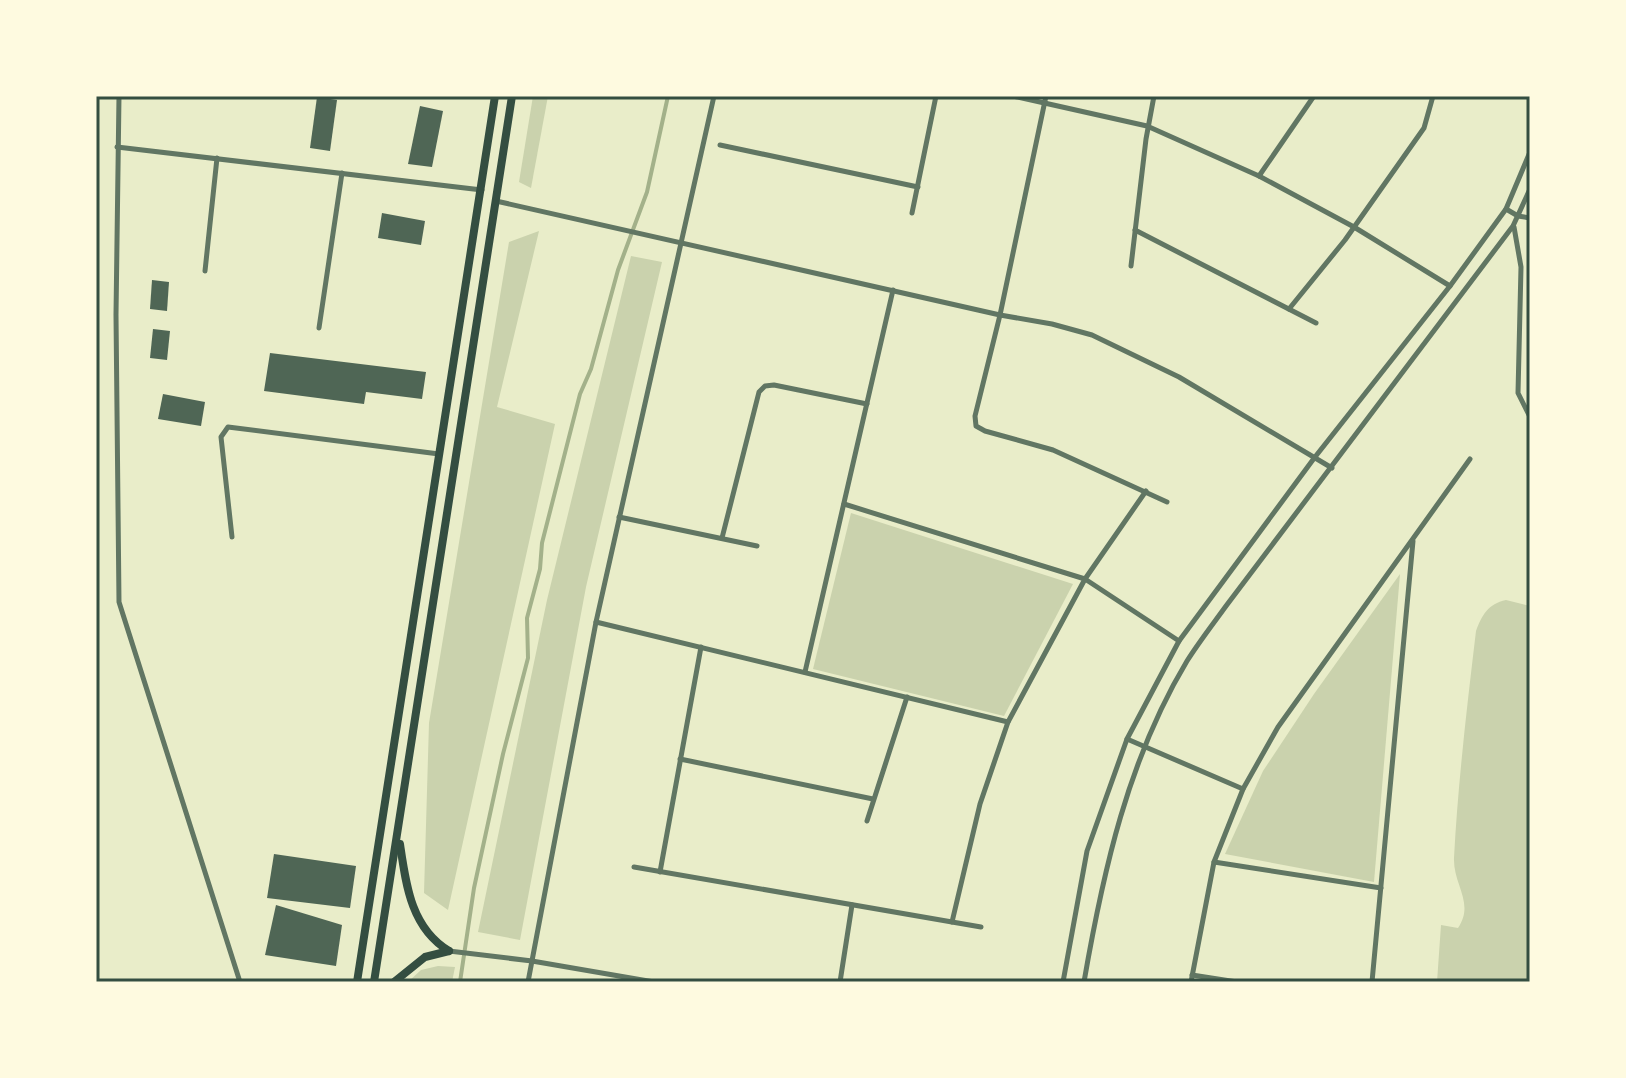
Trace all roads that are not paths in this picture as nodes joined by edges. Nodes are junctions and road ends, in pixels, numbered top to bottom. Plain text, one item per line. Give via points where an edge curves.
1 (119, 96) edge
2 (495, 96) edge
3 (512, 96) edge
4 (714, 96) edge
5 (936, 96) edge
6 (1013, 96) edge
7 (1154, 96) edge
8 (1314, 96) edge
9 (1433, 96) edge
10 (1045, 99) edge
11 (1147, 126) junction
12 (720, 145) dead end
13 (117, 147) junction
14 (1530, 152) edge
15 (217, 158) junction
16 (342, 173) junction
17 (1259, 176) junction
18 (918, 187) junction
19 (1530, 189) edge
20 (482, 190) junction
21 (496, 201) junction
22 (1506, 209) junction
23 (912, 213) dead end
24 (1518, 216) junction
25 (1530, 218) edge
26 (1513, 226) junction
27 (1354, 227) junction
28 (1135, 230) junction
29 (683, 243) junction
30 (1131, 266) dead end
31 (205, 271) dead end
32 (1450, 286) junction
33 (893, 290) junction
34 (1289, 309) junction
35 (1000, 315) junction
36 (1316, 323) dead end
37 (319, 328) dead end
38 (867, 404) junction
39 (1530, 417) edge
40 (440, 454) junction
41 (1315, 457) junction
42 (1470, 459) dead end
43 (1332, 468) junction
44 (1146, 491) junction
45 (1167, 502) dead end
46 (844, 504) junction
47 (619, 517) junction
48 (232, 537) dead end
49 (722, 538) junction
50 (1414, 539) junction
51 (757, 546) dead end
52 (1085, 579) junction
53 (596, 622) junction
54 (1179, 641) junction
55 (701, 647) junction
56 (805, 672) junction
57 (907, 697) junction
58 (1008, 722) junction
59 (1127, 739) junction
60 (1146, 746) junction
61 (680, 759) junction
62 (1243, 789) junction
63 (873, 799) junction
64 (867, 821) dead end
65 (398, 833) junction
66 (1214, 862) junction
67 (634, 867) dead end
68 (660, 872) junction
69 (1381, 888) junction
70 (852, 905) junction
71 (952, 922) junction
72 (981, 927) dead end
73 (449, 951) junction
74 (532, 961) junction
75 (1192, 975) junction
76 (240, 982) edge
77 (357, 982) edge
78 (374, 982) edge
79 (394, 982) edge
80 (528, 982) edge
81 (654, 982) edge
82 (840, 982) edge
83 (1063, 982) edge
84 (1084, 982) edge
85 (1191, 982) edge
86 (1237, 982) edge
87 (1372, 982) edge

1 - 13 street
2 - 20 main road
3 - 21 main road
4 - 29 street
5 - 18 street
6 - 10 street
7 - 11 street
8 - 17 street
9 - 27 street via 1424,128
10 - 11 street
10 - 35 street
11 - 17 street
11 - 28 street
12 - 18 street
13 - 15 street
13 - 76 street via 119,602
14 - 22 street
15 - 16 street
15 - 31 street
16 - 20 street
16 - 37 street
17 - 27 street
18 - 23 street
19 - 24 street
20 - 40 main road
21 - 29 street
21 - 65 main road
22 - 24 street
22 - 32 street
24 - 25 street
24 - 26 street
26 - 39 street via 1521,267 1518,393
26 - 43 street
27 - 32 street
27 - 34 street
28 - 30 street
28 - 34 street
29 - 33 street
29 - 47 street
32 - 41 street
33 - 35 street
33 - 38 street
34 - 36 street
35 - 41 street via 1092,335 1179,377
35 - 44 street via 976,426 1053,450
38 - 46 street
38 - 49 street via 765,386 759,392
40 - 48 street via 228,427 221,437
40 - 77 main road
41 - 43 street
41 - 54 street
42 - 50 street
43 - 60 street via 1187,662
44 - 45 street
44 - 52 street
46 - 52 street
46 - 56 street
47 - 49 street
47 - 53 street
49 - 51 street
50 - 62 street via 1278,727
50 - 69 street
52 - 54 street
52 - 58 street
53 - 55 street
53 - 74 street
54 - 59 street
55 - 56 street
55 - 61 street
56 - 57 street
57 - 58 street
57 - 63 street
58 - 71 street via 980,804
59 - 60 street
59 - 83 street via 1087,851
60 - 62 street
60 - 84 street via 1102,885
61 - 63 street
61 - 68 street
62 - 66 street
63 - 64 street
65 - 73 main road via 414,912 420,925
65 - 78 main road
66 - 69 street
66 - 75 street
67 - 68 street
68 - 70 street
69 - 87 street
70 - 71 street
70 - 82 street
71 - 72 street
73 - 74 street
73 - 79 main road via 425,957
74 - 80 street
74 - 81 street
75 - 85 street
75 - 86 street

